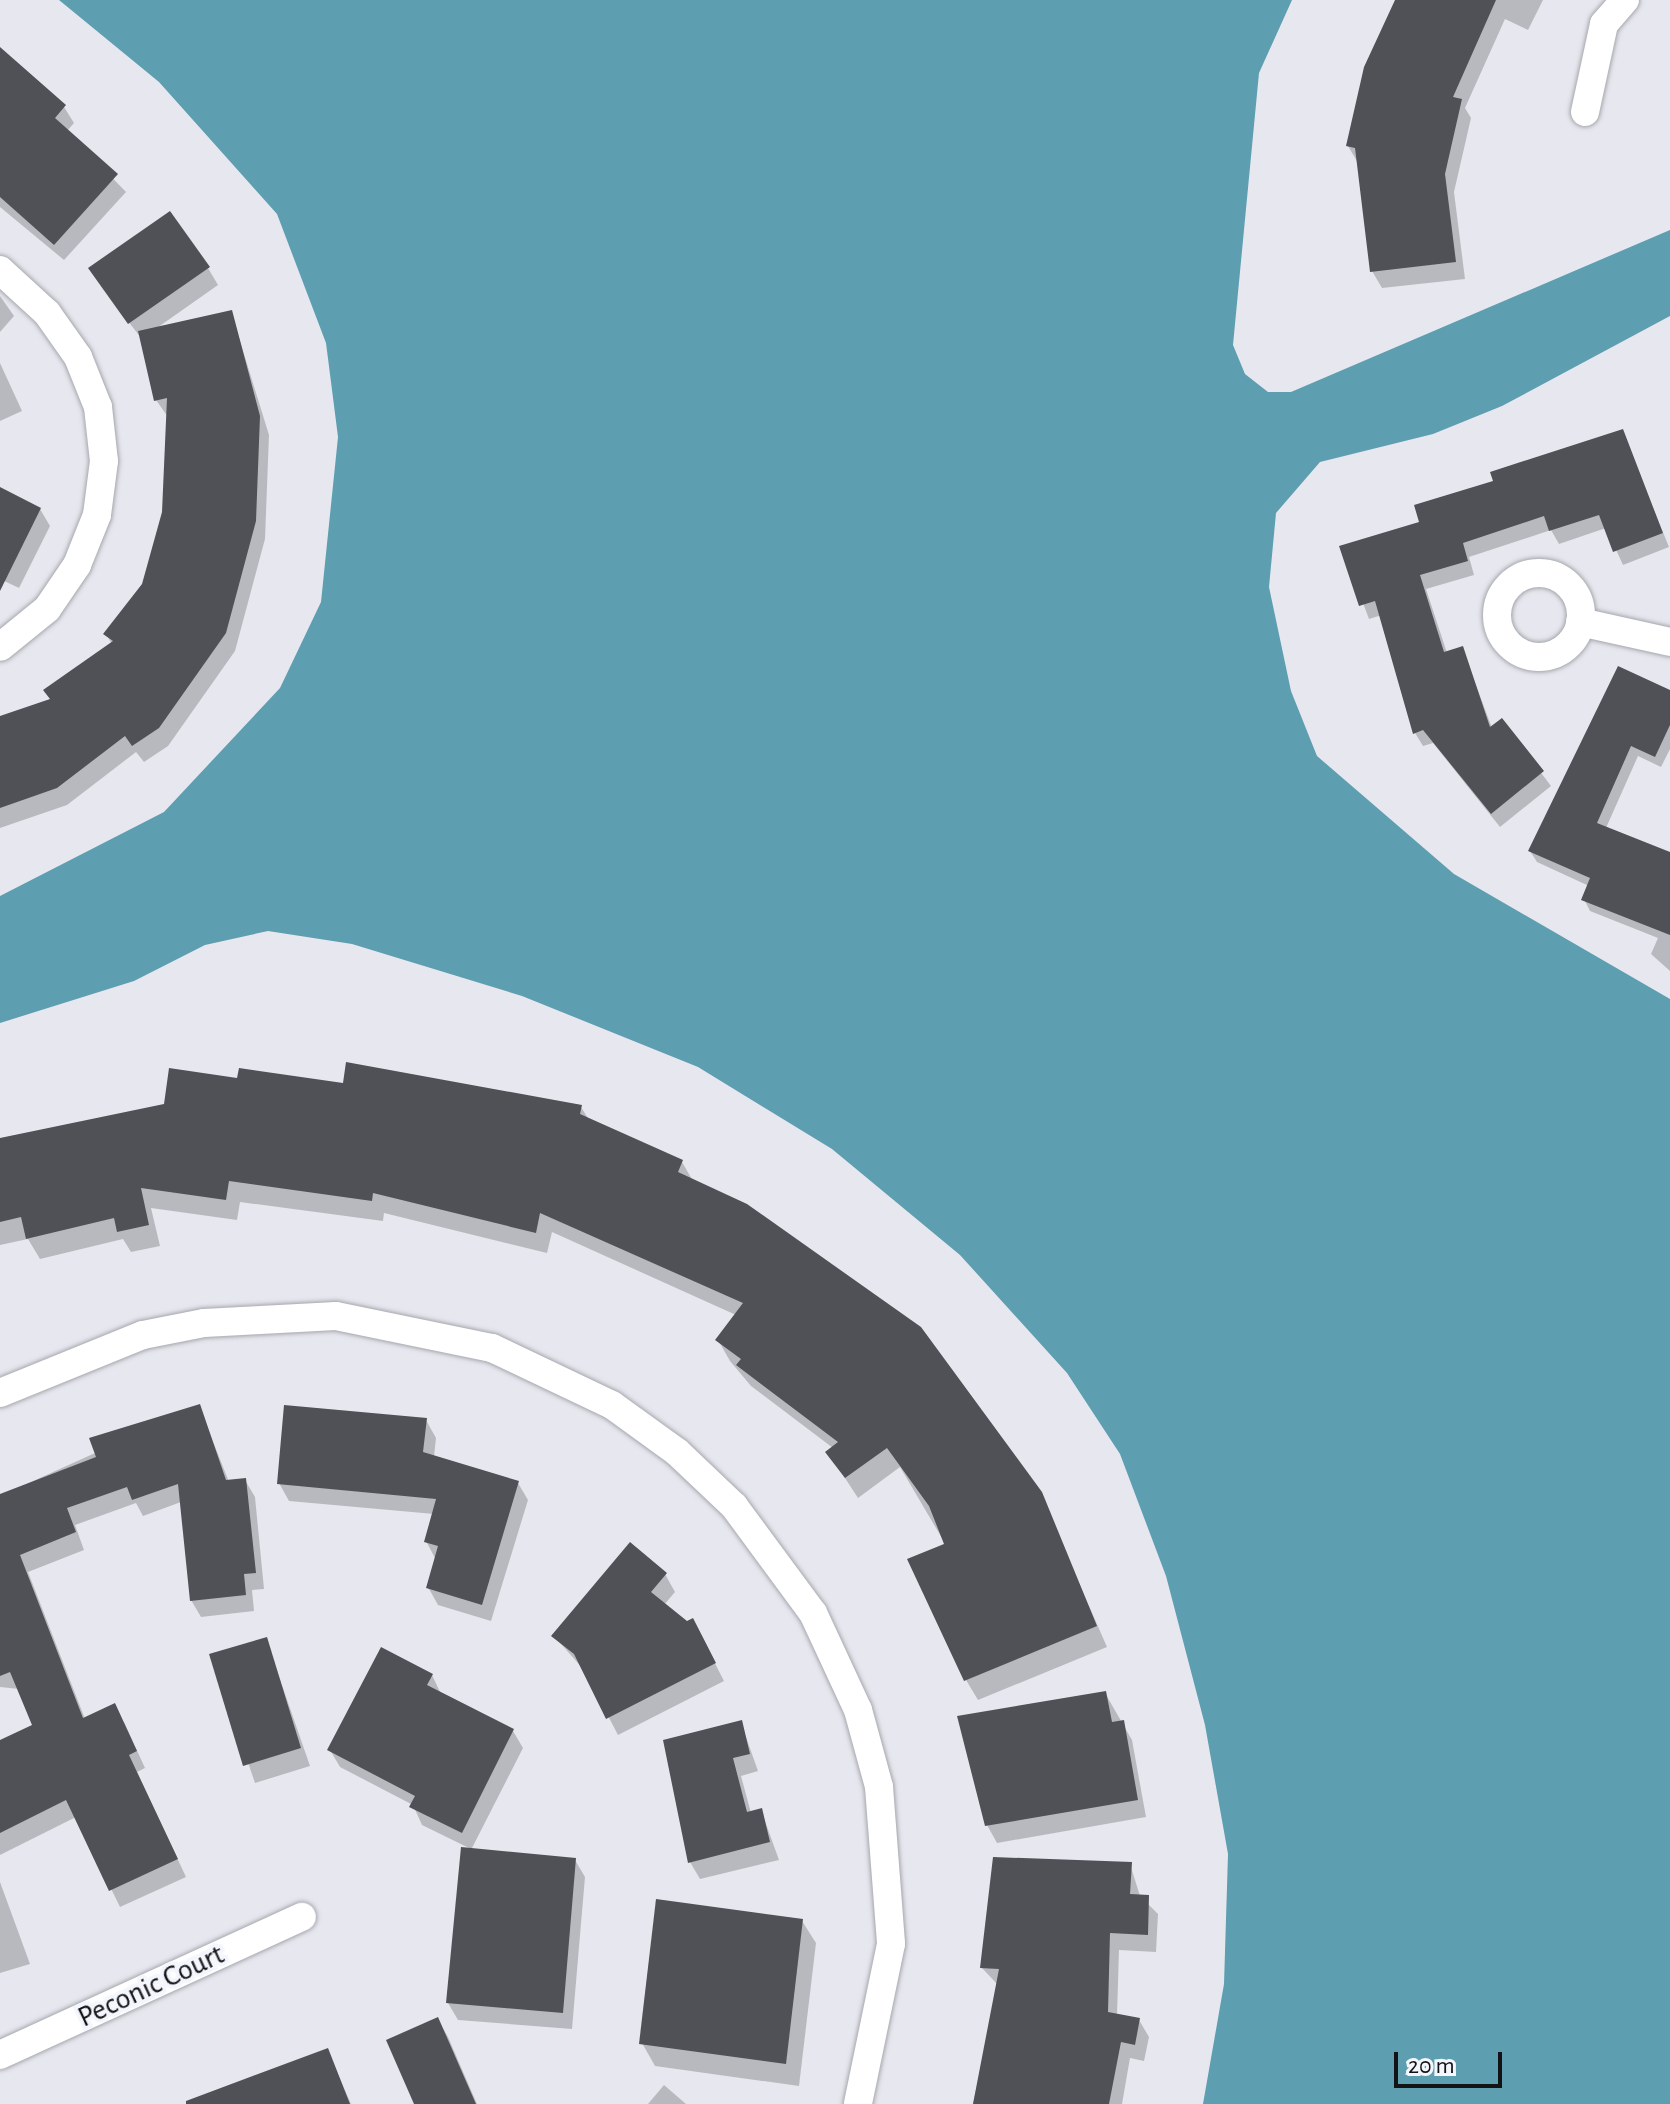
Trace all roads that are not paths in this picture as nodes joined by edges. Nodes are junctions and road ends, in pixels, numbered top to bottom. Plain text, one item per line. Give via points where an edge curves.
1 (1625, 0) edge
2 (1585, 112) dead end
3 (0, 270) edge
4 (1580, 622) dead end
5 (1670, 642) edge
6 (0, 647) edge
7 (0, 1393) edge
8 (302, 1917) dead end
9 (0, 2055) edge
10 (858, 2104) edge

1 - 2 street via 1604,24
3 - 6 street via 47,313 78,357 98,407 104,461 97,515 77,565 47,609
4 - 5 street
7 - 10 street via 143,1335 204,1323 336,1316 415,1327 504,1353 612,1405 677,1452 734,1506 813,1613 858,1710 875,1771 891,1864 891,1944
8 - 9 street, Peconic Court

